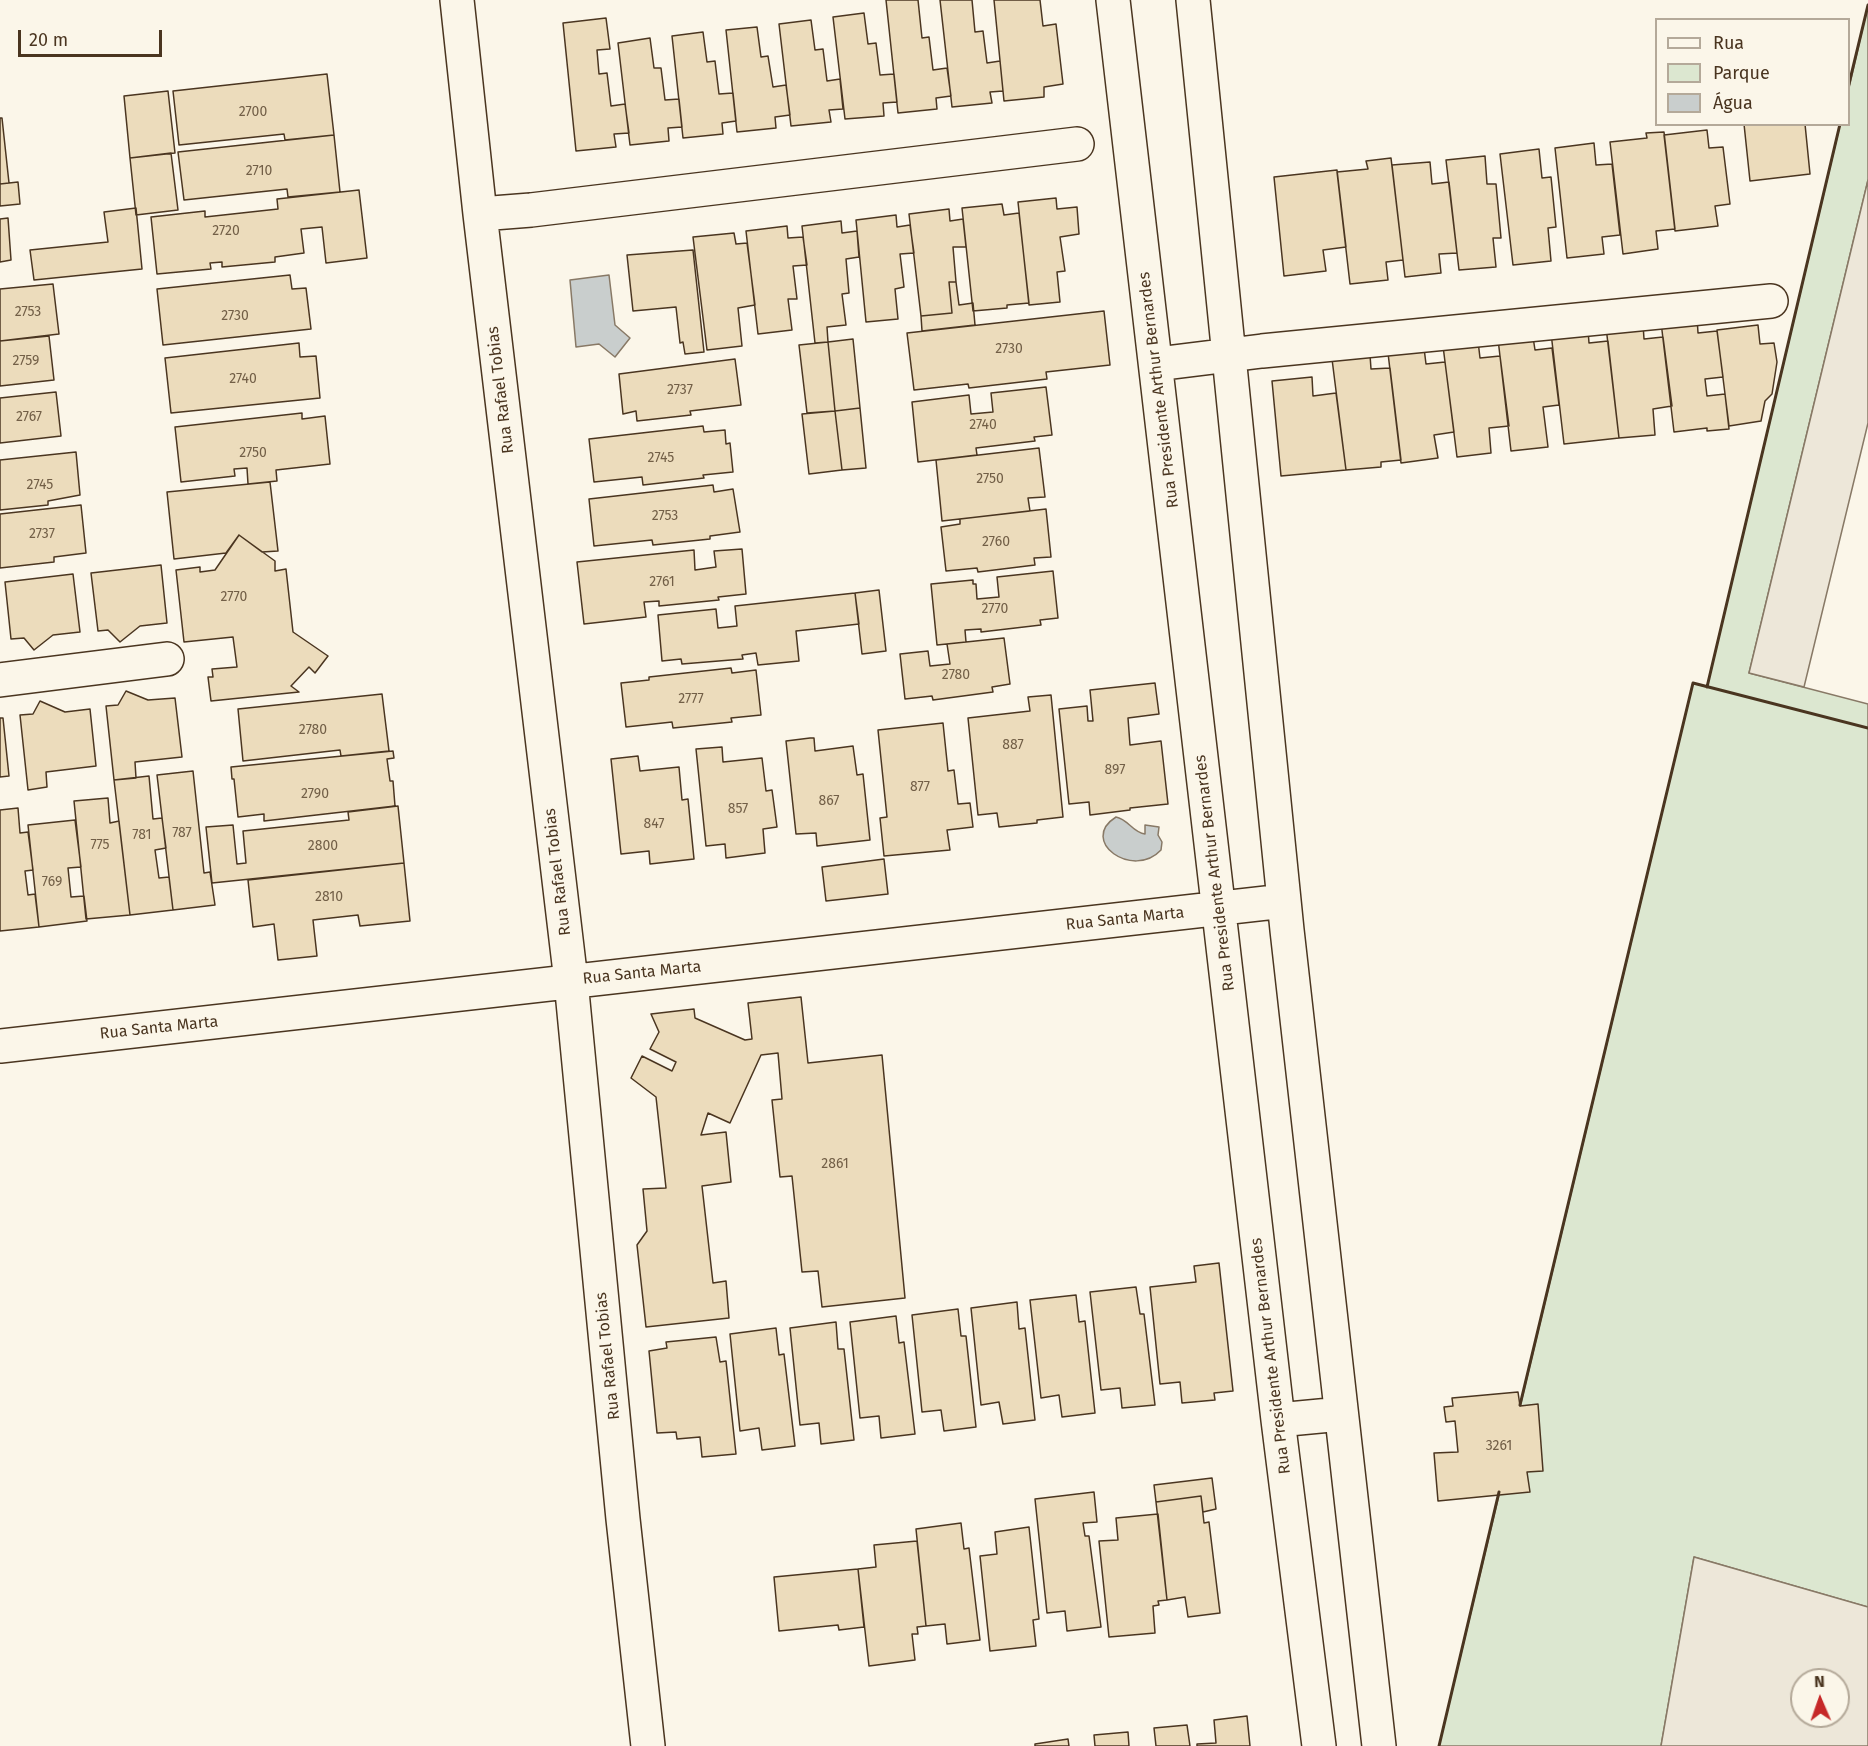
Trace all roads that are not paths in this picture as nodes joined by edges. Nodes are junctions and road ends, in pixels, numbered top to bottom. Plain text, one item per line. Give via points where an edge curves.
1 (457, 0) edge
2 (1113, 0) edge
3 (1193, 0) edge
4 (1077, 144) dead end
5 (480, 214) junction
6 (1771, 301) dead end
7 (1229, 356) junction
8 (1157, 364) junction
9 (167, 659) dead end
10 (0, 680) edge
11 (1284, 901) junction
12 (1219, 909) junction
13 (571, 981) junction
14 (0, 1046) edge
15 (1341, 1413) junction
16 (1278, 1420) junction
17 (648, 1746) edge
18 (1319, 1746) edge
19 (1379, 1746) edge

1 - 5 street, Rua Rafael Tobias
2 - 8 street, Rua Presidente Arthur Bernardes
3 - 7 street
4 - 5 street
5 - 13 street, Rua Rafael Tobias
6 - 7 street
7 - 8 street
7 - 11 street
8 - 12 street, Rua Presidente Arthur Bernardes
9 - 10 street
11 - 12 street, Rua Santa Marta
11 - 15 street
12 - 13 street, Rua Santa Marta
12 - 16 street, Rua Presidente Arthur Bernardes
13 - 14 street, Rua Santa Marta
13 - 17 street, Rua Rafael Tobias
15 - 16 street
15 - 19 street
16 - 18 street, Rua Presidente Arthur Bernardes

